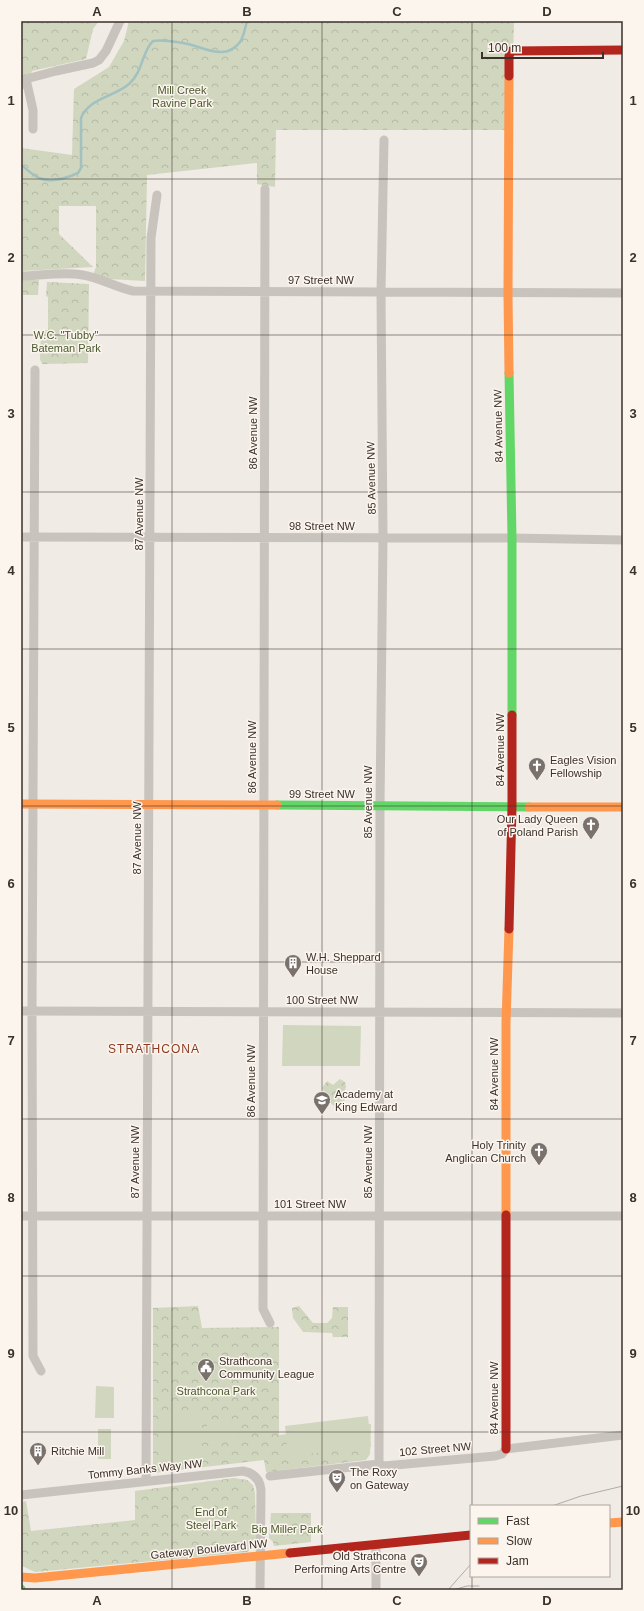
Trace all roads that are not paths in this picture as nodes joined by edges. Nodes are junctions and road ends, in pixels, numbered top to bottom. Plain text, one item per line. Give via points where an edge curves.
1 (120, 21) edge
2 (623, 50) edge
3 (33, 129) dead end
4 (384, 140) dead end
5 (265, 189) dead end
6 (157, 195) dead end
7 (21, 276) edge
8 (151, 291) junction
9 (266, 292) junction
10 (381, 292) junction
11 (623, 293) edge
12 (508, 294) junction
13 (35, 370) dead end
14 (21, 537) edge
15 (34, 537) junction
16 (150, 538) junction
17 (264, 538) junction
18 (383, 538) junction
19 (512, 538) junction
20 (623, 540) edge
21 (21, 804) edge
22 (34, 804) junction
23 (149, 805) junction
24 (264, 805) junction
25 (380, 806) junction
26 (512, 806) junction
27 (623, 807) edge
28 (21, 1010) edge
29 (32, 1011) junction
30 (148, 1011) junction
31 (263, 1011) junction
32 (380, 1012) junction
33 (506, 1012) junction
34 (623, 1013) edge
35 (21, 1216) edge
36 (32, 1216) junction
37 (147, 1216) junction
38 (263, 1216) junction
39 (380, 1216) junction
40 (506, 1216) junction
41 (623, 1216) edge
42 (270, 1323) dead end
43 (41, 1371) dead end
44 (623, 1435) edge
45 (506, 1449) junction
46 (379, 1464) junction
47 (270, 1476) dead end
48 (146, 1481) junction
49 (21, 1495) edge
50 (623, 1522) edge
51 (610, 1523) edge
52 (470, 1535) edge
53 (376, 1545) junction
54 (260, 1556) junction
55 (21, 1577) edge
56 (260, 1590) edge
57 (376, 1590) edge

1 - 3 street via 99,60 26,79 33,110
2 - 12 street, 84 Avenue NW via 511,51
4 - 10 street, 85 Avenue NW
5 - 9 street, 86 Avenue NW
6 - 8 street, 87 Avenue NW via 152,230
7 - 8 street, 97 Street NW via 80,274 120,288
8 - 9 street, 97 Street NW
8 - 16 street, 87 Avenue NW
9 - 10 street, 97 Street NW
9 - 17 street, 86 Avenue NW
10 - 12 street, 97 Street NW
10 - 18 street, 85 Avenue NW
11 - 12 street, 97 Street NW
12 - 19 street, 84 Avenue NW
13 - 15 street
14 - 15 street, 98 Street NW
15 - 16 street, 98 Street NW
15 - 22 street
16 - 17 street, 98 Street NW
16 - 23 street, 87 Avenue NW
17 - 18 street, 98 Street NW
17 - 24 street, 86 Avenue NW
18 - 19 street, 98 Street NW
18 - 25 street, 85 Avenue NW
19 - 20 street, 98 Street NW
19 - 26 street, 84 Avenue NW
21 - 22 street, 99 Street NW
22 - 23 street, 99 Street NW
22 - 29 street
23 - 24 street, 99 Street NW
23 - 30 street, 87 Avenue NW
24 - 25 street, 99 Street NW
24 - 31 street, 86 Avenue NW
25 - 26 street, 99 Street NW
25 - 32 street, 85 Avenue NW
26 - 27 street, 99 Street NW
26 - 33 street, 84 Avenue NW
28 - 29 street, 100 Street NW
29 - 30 street, 100 Street NW
29 - 36 street
30 - 31 street, 100 Street NW
30 - 37 street, 87 Avenue NW
31 - 32 street, 100 Street NW
31 - 38 street, 86 Avenue NW
32 - 33 street, 100 Street NW
32 - 39 street, 85 Avenue NW
33 - 34 street, 100 Street NW
33 - 40 street, 84 Avenue NW
35 - 36 street, 101 Street NW
36 - 37 street, 101 Street NW
36 - 43 street via 33,1356
37 - 38 street, 101 Street NW
37 - 48 street, 87 Avenue NW
38 - 39 street, 101 Street NW
38 - 42 street, 86 Avenue NW via 263,1309
39 - 40 street, 101 Street NW
39 - 46 street, 85 Avenue NW
40 - 41 street, 101 Street NW
40 - 45 street, 84 Avenue NW
44 - 45 street, 102 Street NW
45 - 46 street, 102 Street NW via 497,1456 489,1457 384,1466
46 - 47 street, 102 Street NW
48 - 49 street, Tommy Banks Way NW
48 - 54 street, Tommy Banks Way NW via 243,1471 256,1477 262,1490
50 - 51 street
52 - 53 street, Gateway Boulevard NW
53 - 54 street, Gateway Boulevard NW
53 - 57 street
54 - 55 street, Gateway Boulevard NW via 35,1578
54 - 56 street

